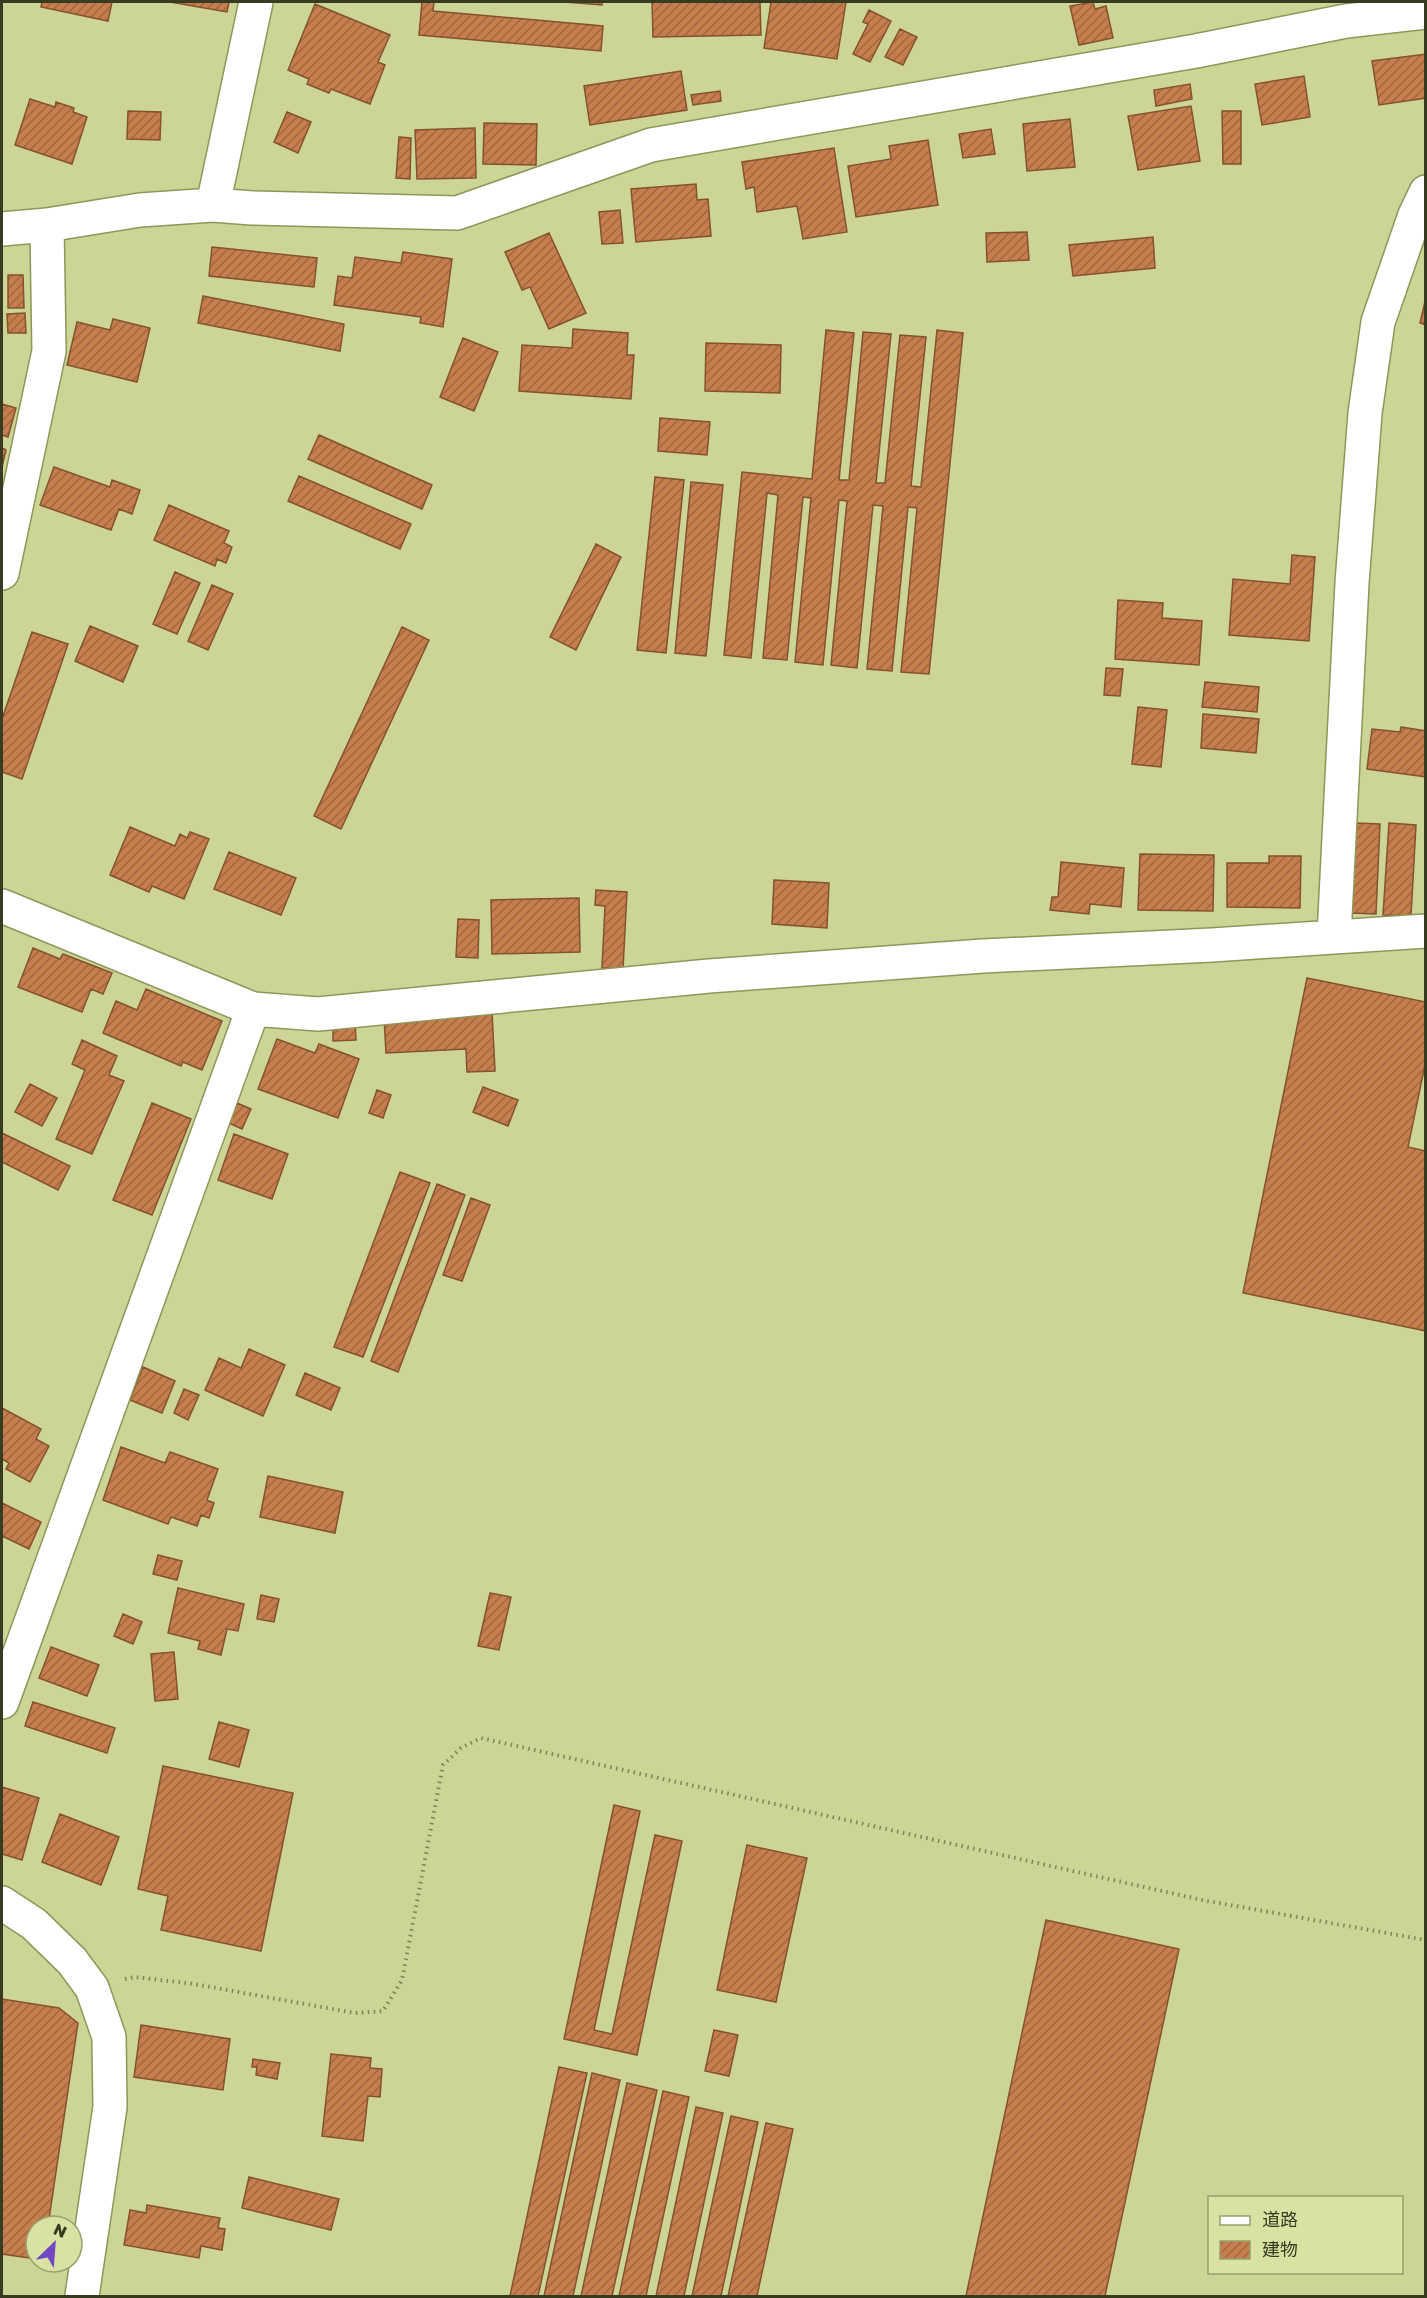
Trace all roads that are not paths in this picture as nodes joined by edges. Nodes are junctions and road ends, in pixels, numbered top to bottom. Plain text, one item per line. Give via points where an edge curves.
1 (256, 2) edge
2 (1425, 12) edge
3 (1425, 192) edge
4 (213, 205) junction
5 (47, 225) junction
6 (2, 229) edge
7 (2, 573) edge
8 (2, 906) edge
9 (1425, 932) edge
10 (1334, 936) junction
11 (254, 1010) junction
12 (2, 1702) edge
13 (2, 1903) edge
14 (82, 2296) edge

1 - 4 street
2 - 4 street via 1346,21 651,146 457,213
3 - 10 street via 1378,322 1365,413
4 - 5 street via 140,210
5 - 6 street
5 - 7 street via 49,351
8 - 11 street
9 - 10 street
10 - 11 street via 709,976 318,1014
11 - 12 street
13 - 14 street via 34,1924 72,1961 92,1988 109,2037 110,2107

